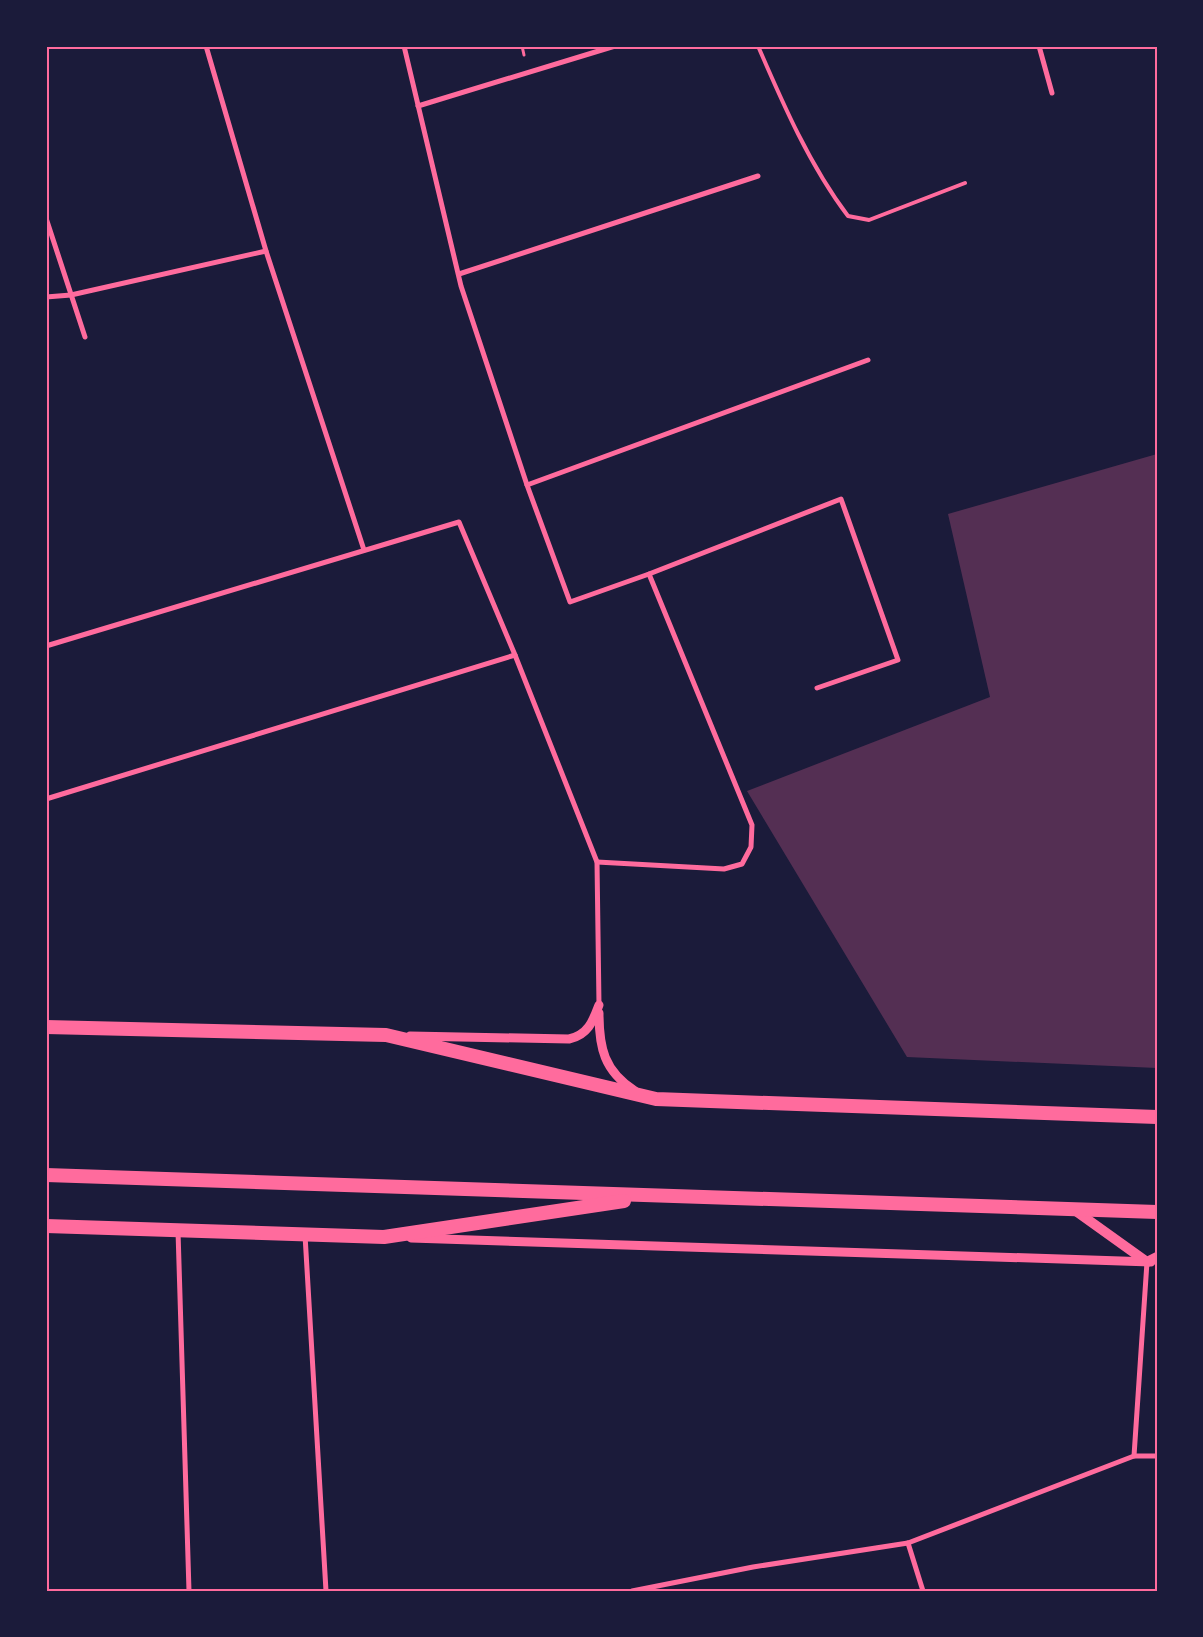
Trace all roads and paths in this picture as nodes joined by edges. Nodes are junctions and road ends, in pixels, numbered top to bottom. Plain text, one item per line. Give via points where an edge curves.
1 (206, 46) edge
2 (404, 46) edge
3 (615, 46) edge
4 (758, 46) edge
5 (1039, 46) edge
6 (596, 49) edge
7 (1052, 93) dead end
8 (418, 106) junction
9 (758, 176) dead end
10 (965, 183) dead end
11 (46, 218) edge
12 (266, 251) junction
13 (458, 274) junction
14 (71, 295) junction
15 (46, 297) edge
16 (85, 337) dead end
17 (868, 360) dead end
18 (527, 485) junction
19 (364, 550) junction
20 (649, 574) junction
21 (46, 646) edge
22 (515, 655) junction
23 (817, 688) dead end
24 (46, 799) edge
25 (597, 862) junction
26 (599, 1005) junction
27 (46, 1027) edge
28 (386, 1035) junction
29 (644, 1096) junction
30 (1157, 1117) edge
31 (46, 1175) edge
32 (660, 1196) junction
33 (1073, 1210) junction
34 (1157, 1212) edge
35 (46, 1226) edge
36 (178, 1230) junction
37 (305, 1234) junction
38 (384, 1237) junction
39 (1157, 1256) edge
40 (1152, 1262) edge
41 (1134, 1456) junction
42 (1157, 1456) edge
43 (908, 1543) junction
44 (189, 1591) edge
45 (326, 1591) edge
46 (632, 1591) edge
47 (923, 1591) edge

1 - 12 street
2 - 8 street
3 - 6 street
4 - 10 lane via 788,116 848,216 869,220
5 - 7 street
6 - 8 street
8 - 13 street
9 - 13 street
11 - 14 street
12 - 14 street
12 - 19 street
13 - 18 street
14 - 15 street
14 - 16 street
17 - 18 street
18 - 20 street via 570,602
19 - 21 street
19 - 22 street via 459,522
20 - 23 street via 840,499 898,660
20 - 25 street via 752,825 751,847 742,864 724,869
22 - 24 street
22 - 25 street
25 - 26 street
26 - 28 street via 588,1029 569,1039
26 - 29 street via 599,1034 605,1058 616,1076
27 - 28 highway
28 - 29 highway
29 - 30 highway via 656,1099
31 - 32 highway
32 - 33 highway
32 - 38 highway
33 - 34 highway
33 - 40 main road
35 - 36 highway
36 - 37 highway
36 - 44 street
37 - 38 highway
37 - 45 street
38 - 40 street
39 - 40 main road
40 - 41 street
41 - 42 street
41 - 43 street
43 - 46 street via 753,1567
43 - 47 street

